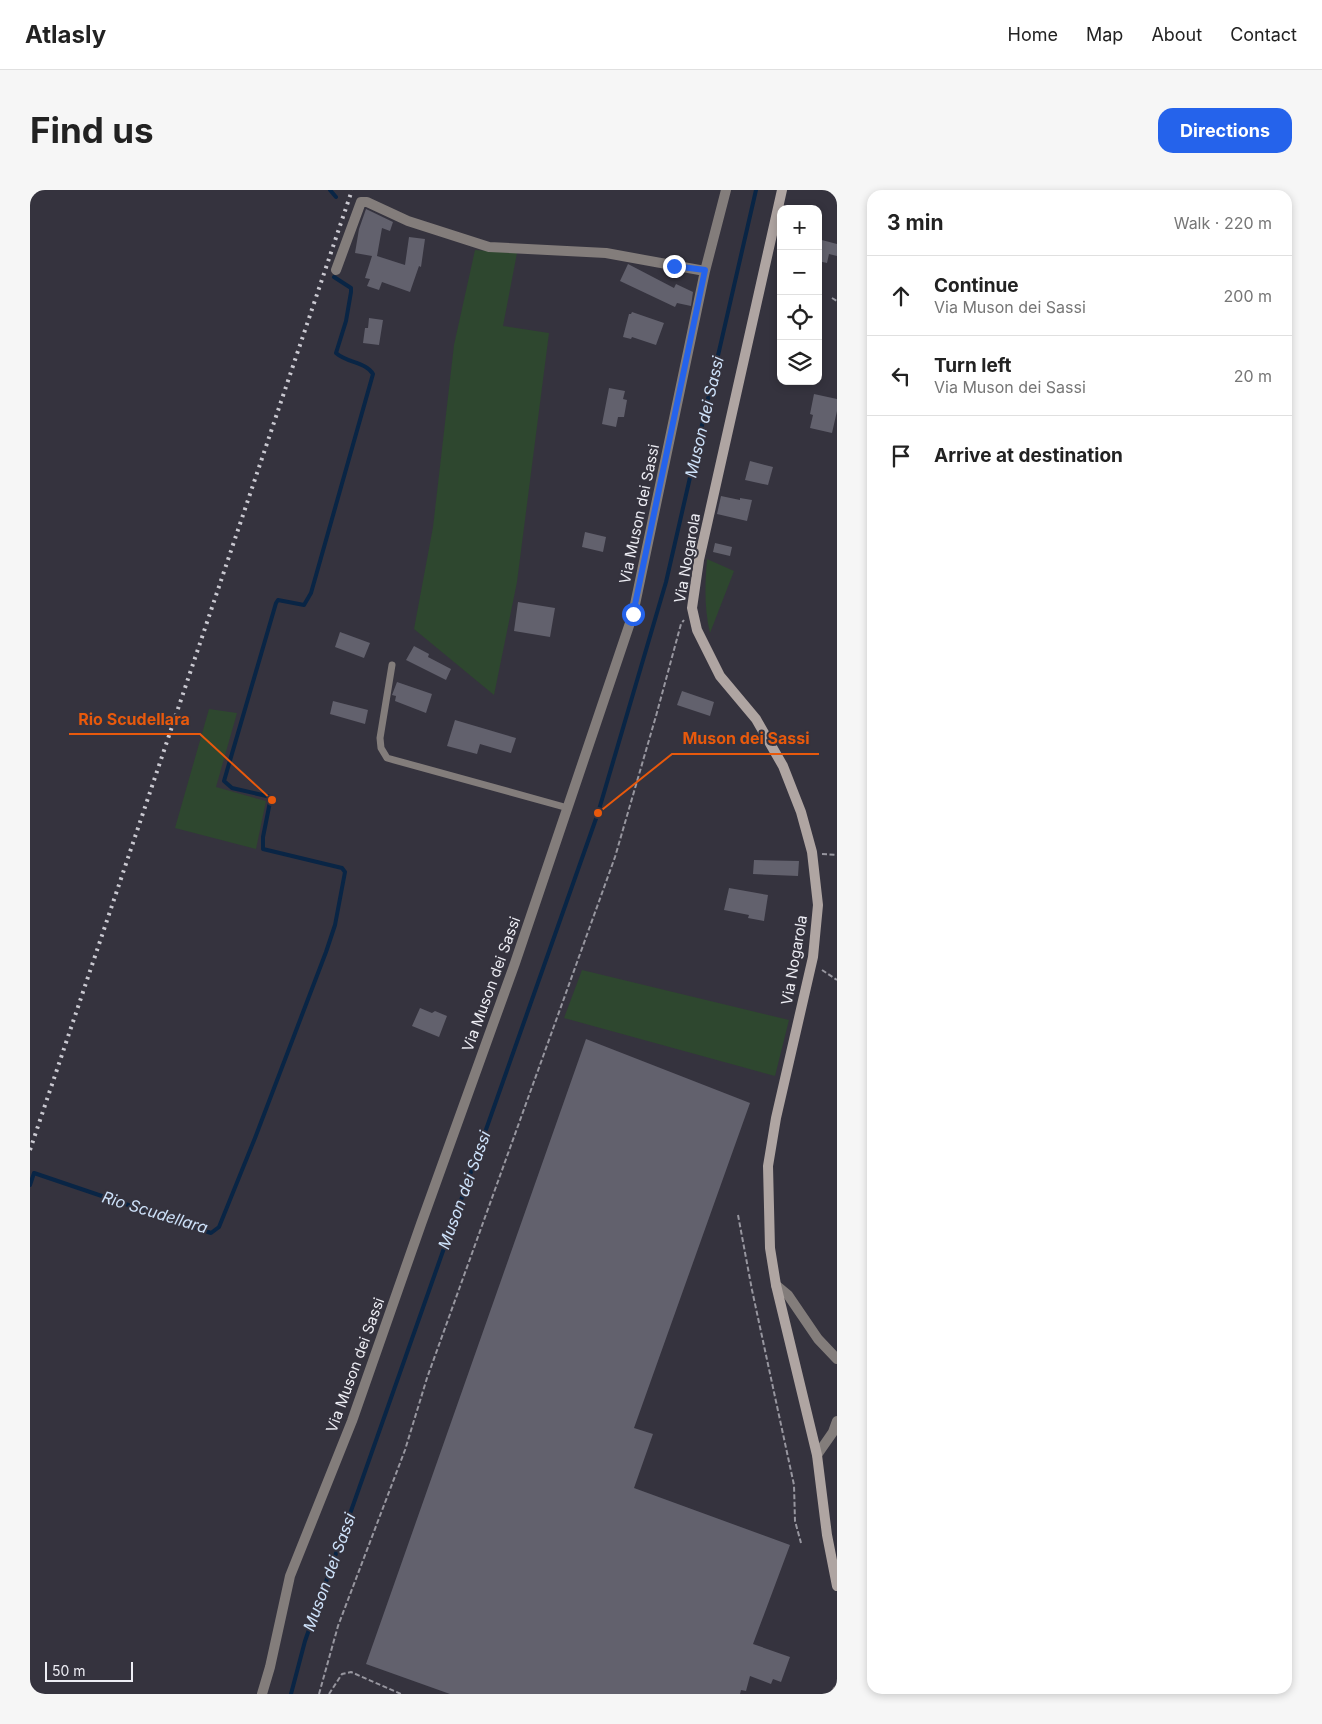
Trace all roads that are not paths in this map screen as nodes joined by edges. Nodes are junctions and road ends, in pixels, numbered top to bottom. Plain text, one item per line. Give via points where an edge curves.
1 (726, 190) edge
2 (782, 190) edge
3 (336, 270) dead end
4 (705, 270) junction
5 (392, 665) dead end
6 (568, 808) junction
7 (776, 1285) junction
8 (837, 1359) edge
9 (837, 1421) edge
10 (817, 1455) junction
11 (837, 1586) edge
12 (262, 1694) edge

1 - 4 street, Via Muson dei Sassi
2 - 7 street, Via Nogarola via 699,560 692,608 697,630 720,676 756,720 783,766 801,812 812,855 818,905 811,964 768,1166 770,1248
3 - 4 street via 361,202 408,222 489,247 606,253
4 - 6 street, Via Muson dei Sassi via 633,614
5 - 6 lane via 380,738 387,758
6 - 12 street, Via Muson dei Sassi via 352,1421 290,1576
7 - 8 street via 788,1294 818,1339
7 - 10 street, Via Nogarola
9 - 10 street
10 - 11 street, Via Nogarola

